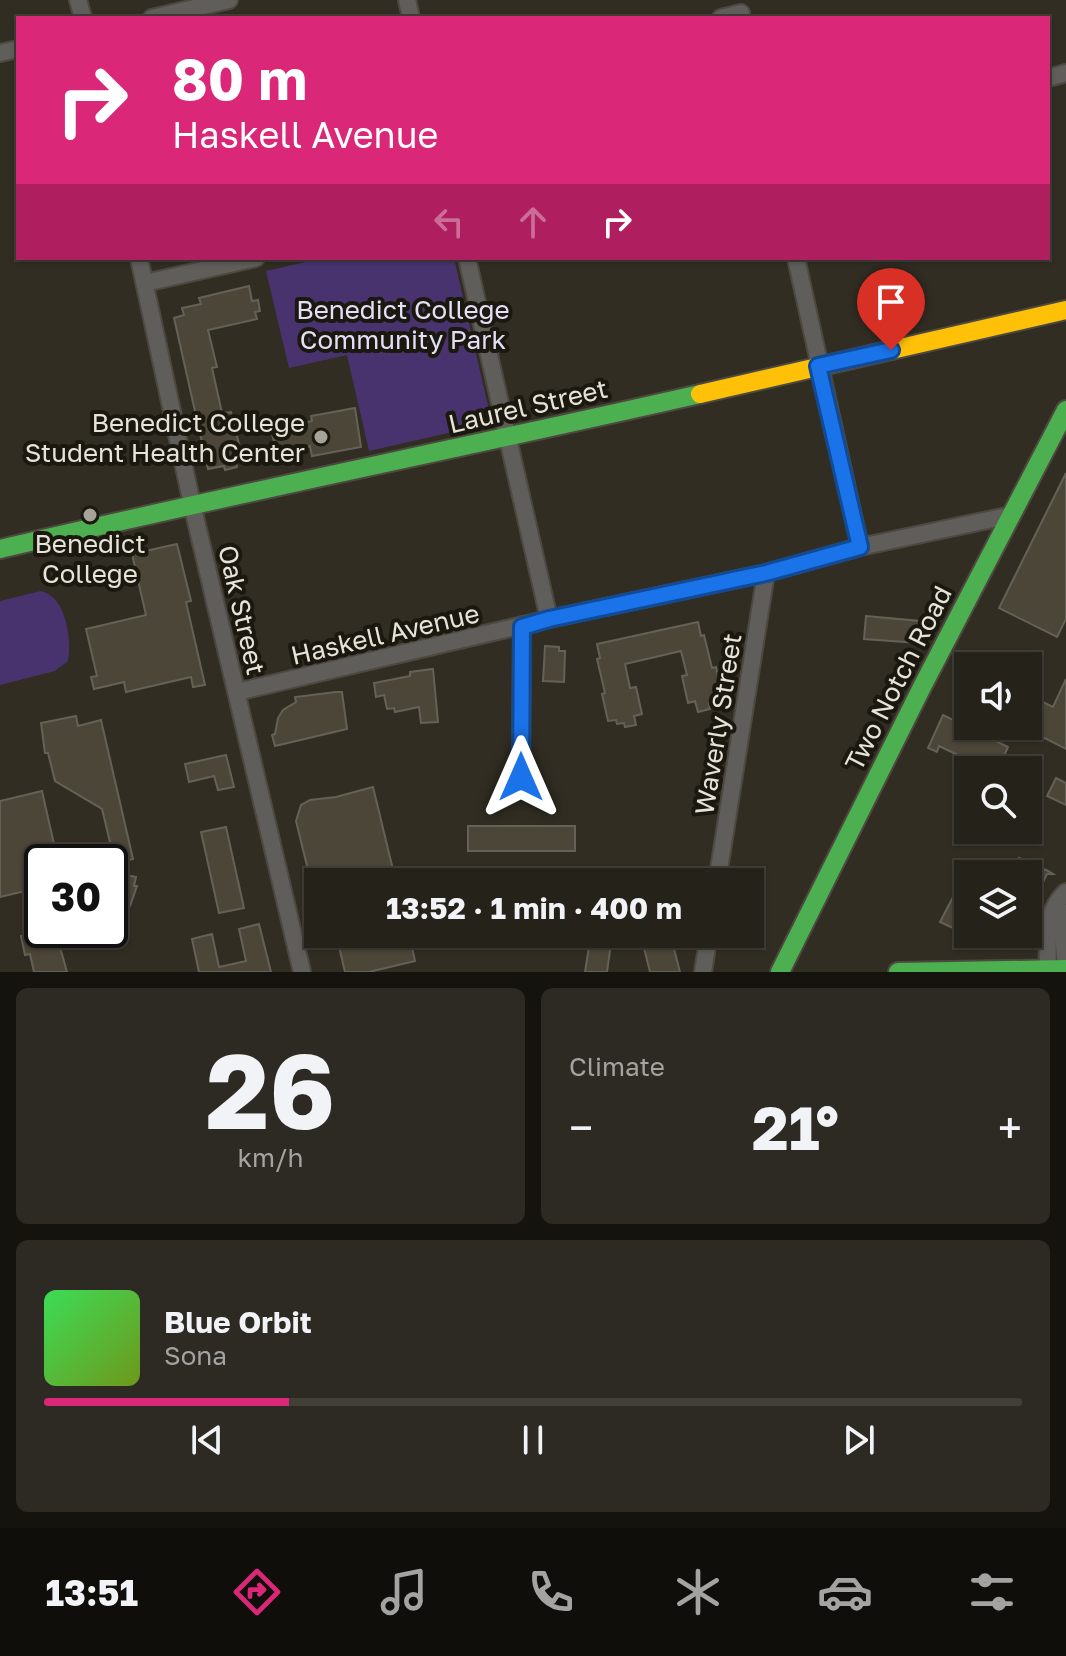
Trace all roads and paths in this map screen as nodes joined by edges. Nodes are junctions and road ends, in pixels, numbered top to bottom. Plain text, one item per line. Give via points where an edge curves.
1 (229, 0) edge
2 (204, 3) edge
3 (159, 16) edge
4 (139, 260) edge
5 (247, 260) edge
6 (467, 260) edge
7 (796, 260) edge
8 (145, 283) junction
9 (1066, 310) edge
10 (1046, 315) junction
11 (1066, 322) edge
12 (818, 366) junction
13 (1066, 410) edge
14 (507, 438) junction
15 (192, 504) junction
16 (1012, 515) junction
17 (860, 547) junction
18 (0, 549) edge
19 (766, 573) junction
20 (549, 619) junction
21 (522, 627) junction
22 (237, 692) junction
23 (521, 777) dead end
24 (719, 868) edge
25 (1066, 892) edge
26 (1066, 913) edge
27 (707, 948) edge
28 (1060, 969) edge
29 (302, 972) edge
30 (703, 972) edge
31 (780, 972) edge
32 (898, 972) edge

1 - 2 street
2 - 3 street
4 - 8 street, Oak Street
5 - 8 street
6 - 14 street
7 - 12 street
8 - 15 street, Oak Street
9 - 10 street, Laurel Street
10 - 11 street
10 - 12 street, Laurel Street
12 - 14 street, Laurel Street
12 - 17 street
13 - 16 street, Two Notch Road
14 - 15 street, Laurel Street
14 - 20 street
15 - 18 street, Laurel Street
15 - 22 street, Oak Street
16 - 17 street, Haskell Avenue
16 - 31 street, Two Notch Road
17 - 19 street, Haskell Avenue
19 - 20 street, Haskell Avenue
19 - 24 street, Waverly Street
20 - 21 street, Haskell Avenue
21 - 22 street, Haskell Avenue
21 - 23 street
22 - 29 street, Oak Street
25 - 28 street via 1048,921
26 - 28 street
27 - 30 street
28 - 32 street

